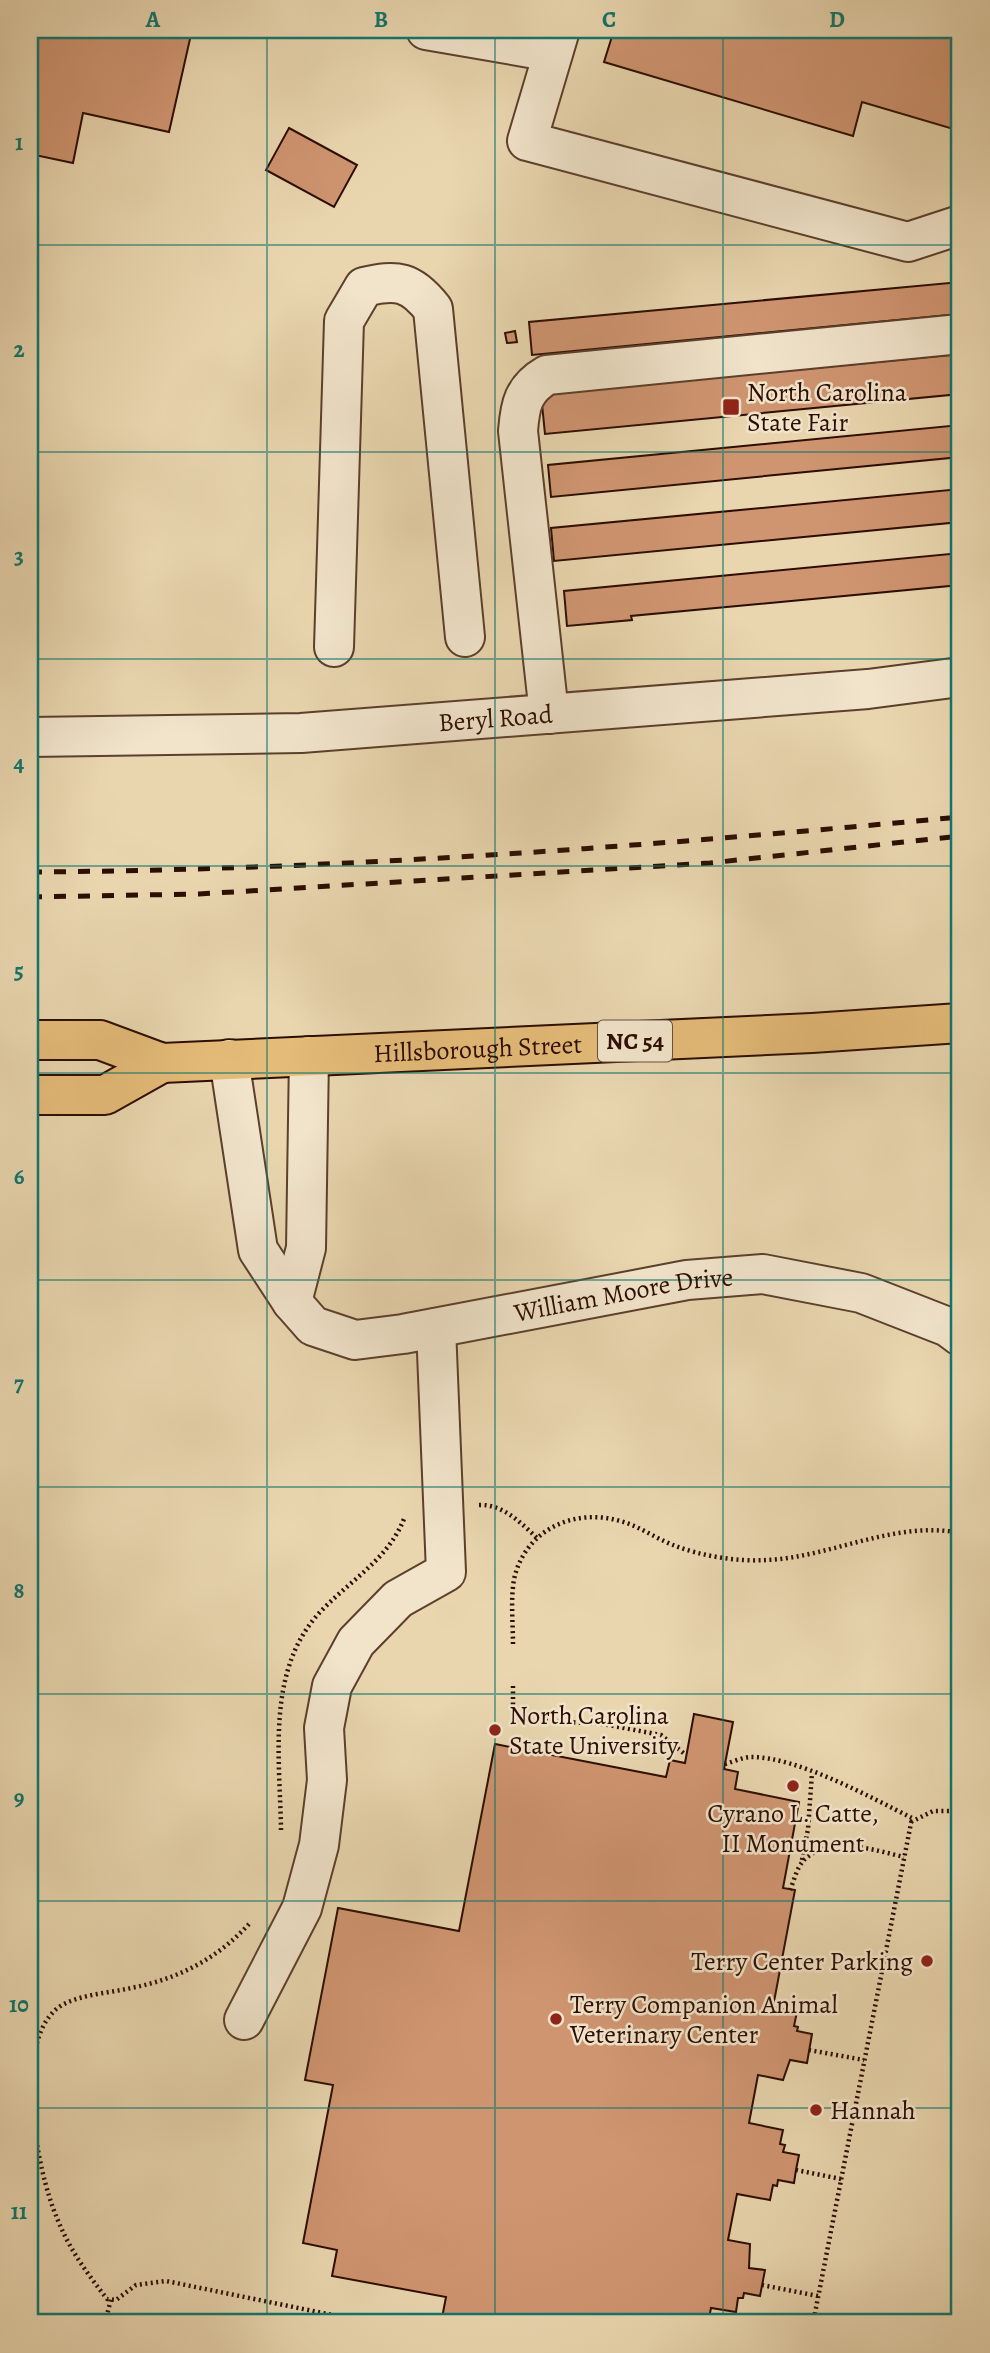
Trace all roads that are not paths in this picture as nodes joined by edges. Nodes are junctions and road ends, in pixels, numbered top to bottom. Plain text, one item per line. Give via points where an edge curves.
1 (426, 30) edge
2 (556, 41) edge
3 (960, 225) edge
4 (960, 334) edge
5 (465, 637) dead end
6 (334, 647) dead end
7 (960, 677) edge
8 (549, 714) junction
9 (30, 737) edge
10 (960, 1023) edge
11 (30, 1040) edge
12 (309, 1056) junction
13 (229, 1059) junction
14 (162, 1063) junction
15 (30, 1095) edge
16 (292, 1302) junction
17 (436, 1328) junction
18 (960, 1336) edge
19 (243, 2020) dead end

1 - 2 street
2 - 3 street via 527,141 908,242
4 - 8 street via 547,375 532,383 521,401 518,431
5 - 6 street via 433,309 421,293 391,280 364,287 344,321
7 - 8 street, Beryl Road via 868,689
8 - 9 street, Beryl Road via 301,733
10 - 12 main road, Hillsborough Street / NC 54
11 - 14 main road, Hillsborough Street / NC 54 via 100,1040
12 - 13 main road, Hillsborough Street / NC 54
12 - 16 street via 306,1248
13 - 14 main road, Hillsborough Street / NC 54
13 - 16 street, William Moore Drive via 258,1250
14 - 15 main road, Hillsborough Street / NC 54 via 105,1095
16 - 17 street, William Moore Drive via 313,1326 355,1340
17 - 18 street, William Moore Drive via 687,1280 763,1274 861,1293
17 - 19 street via 446,1572 398,1599 356,1642 332,1686 324,1728 327,1780 319,1845 302,1908

